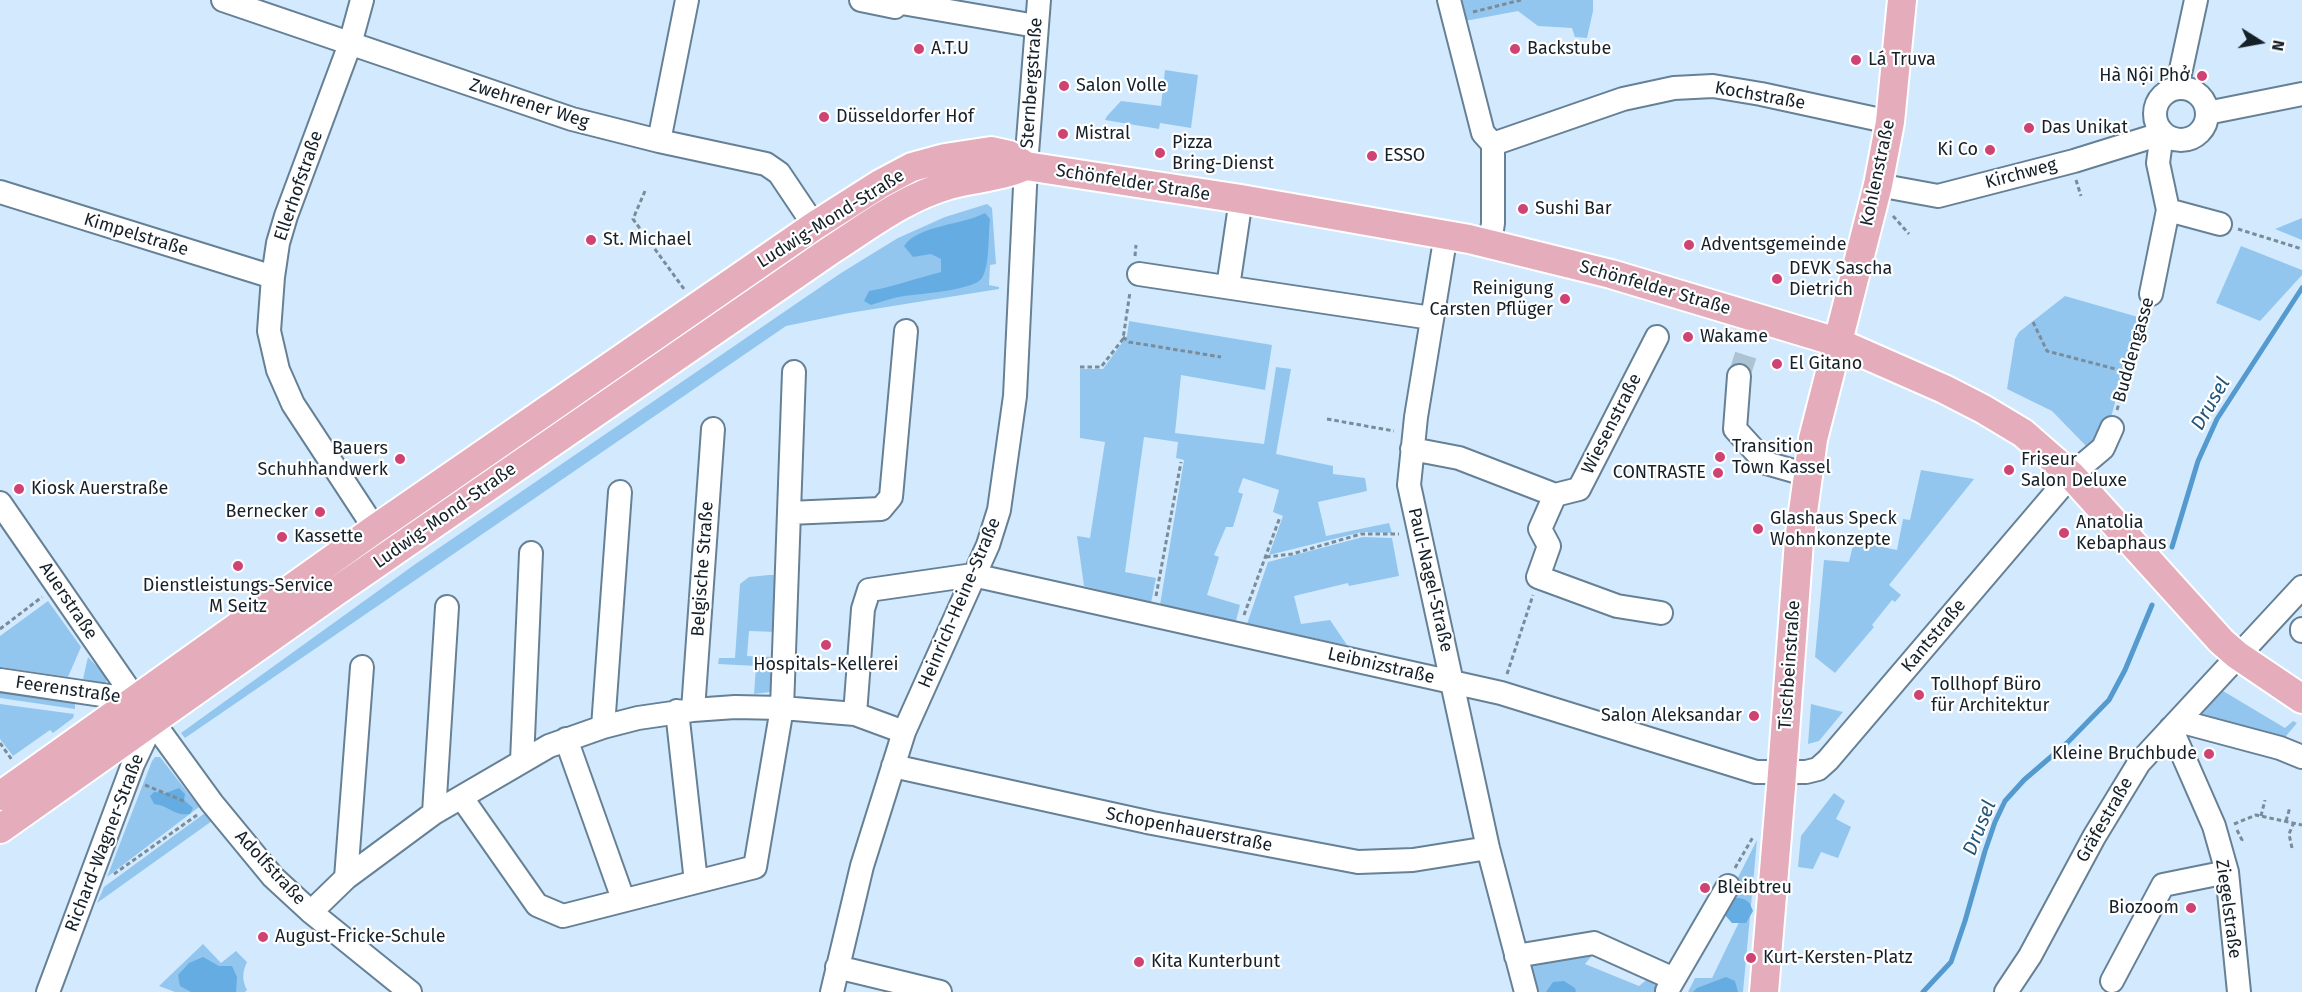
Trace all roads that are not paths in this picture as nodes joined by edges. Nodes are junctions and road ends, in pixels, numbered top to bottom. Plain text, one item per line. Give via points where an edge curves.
1 (223, 0) edge
2 (362, 0) edge
3 (687, 0) edge
4 (861, 0) edge
5 (1039, 0) edge
6 (1902, 0) edge
7 (2196, 0) edge
8 (896, 1) edge
9 (1450, 8) edge
10 (1036, 26) junction
11 (350, 44) junction
12 (2177, 88) junction
13 (2302, 94) edge
14 (2207, 113) junction
15 (1890, 122) junction
16 (2161, 132) junction
17 (660, 141) junction
18 (1493, 144) junction
19 (1026, 166) junction
20 (1878, 185) junction
21 (0, 192) edge
22 (1240, 199) junction
23 (2168, 210) junction
24 (2220, 224) road end
25 (814, 226) junction
26 (1446, 234) junction
27 (1490, 244) junction
28 (831, 250) junction
29 (1135, 274) road end
30 (273, 277) junction
31 (1228, 287) junction
32 (2151, 294) road end
33 (1431, 318) junction
34 (906, 331) dead end
35 (1657, 337) dead end
36 (1837, 342) junction
37 (794, 372) dead end
38 (1739, 376) tunnel mouth
39 (2112, 428) road end
40 (713, 429) dead end
41 (1413, 442) junction
42 (2071, 474) junction
43 (1808, 475) junction
44 (620, 492) dead end
45 (1555, 495) junction
46 (0, 503) edge
47 (789, 513) junction
48 (375, 529) junction
49 (531, 554) dead end
50 (974, 576) junction
51 (2297, 601) edge
52 (447, 607) dead end
53 (1661, 613) dead end
54 (2237, 655) junction
55 (362, 667) dead end
56 (0, 680) edge
57 (1453, 682) junction
58 (2299, 691) edge
59 (136, 700) junction
60 (782, 708) junction
61 (685, 710) junction
62 (855, 714) junction
63 (153, 722) junction
64 (2175, 724) junction
65 (603, 727) junction
66 (904, 732) junction
67 (566, 739) junction
68 (2302, 757) edge
69 (522, 760) junction
70 (893, 766) junction
71 (1783, 772) junction
72 (0, 796) edge
73 (462, 798) junction
74 (434, 813) junction
75 (0, 829) edge
76 (1488, 848) junction
77 (2227, 872) junction
78 (346, 878) junction
79 (696, 882) junction
80 (1728, 886) road end
81 (623, 899) junction
82 (311, 912) junction
83 (1516, 956) junction
84 (837, 967) junction
85 (2112, 981) dead end
86 (1670, 985) edge
87 (48, 992) edge
88 (410, 992) edge
89 (832, 992) edge
90 (939, 992) edge
91 (1526, 992) edge
92 (1764, 992) edge
93 (2006, 992) edge
94 (2239, 992) edge

1 - 11 street, Zwehrener Weg
2 - 11 street, Ellerhofstraße
3 - 17 street
4 - 8 street via 895,7
5 - 10 street, Sternbergstraße
6 - 15 main road, Kohlenstraße
7 - 12 street
8 - 10 street
9 - 18 street via 1483,133
10 - 19 street, Sternbergstraße
11 - 17 street, Zwehrener Weg via 572,119
11 - 30 street, Ellerhofstraße via 286,216
12 - 14 street via 2199,95
12 - 16 street via 2162,95 2157,103 2154,113
13 - 14 street
14 - 16 street via 2205,124 2192,138 2181,141
15 - 18 street, Kochstraße via 1713,86 1674,88 1623,99
15 - 20 main road, Kohlenstraße
16 - 20 street, Kirchweg via 1938,196
16 - 23 street, Buddengasse via 2158,163
17 - 25 street, Zwehrener Weg via 766,164 779,172
18 - 27 street
19 - 22 main road, Schönfelder Straße
19 - 25 main road, Ludwig-Mond-Straße via 1009,155 991,151 945,158 880,184
19 - 28 main road, Ludwig-Mond-Straße via 950,185 906,201
19 - 50 street, Heinrich-Heine-Straße via 1015,396 999,510
20 - 36 main road, Kohlenstraße
21 - 30 street, Kimpelstraße
22 - 26 main road, Schönfelder Straße
22 - 31 street
23 - 24 street
23 - 32 street, Buddengasse
25 - 28 street, Zwehrener Weg
25 - 48 main road, Ludwig-Mond-Straße
26 - 27 main road, Schönfelder Straße
26 - 33 street, Paul-Nagel-Straße
27 - 36 main road, Schönfelder Straße via 1611,274
28 - 63 main road, Ludwig-Mond-Straße
29 - 31 street
30 - 48 street, Ellerhofstraße via 269,331 278,370 293,404
31 - 33 street
33 - 41 street, Paul-Nagel-Straße
34 - 47 street via 891,496 881,509
35 - 45 street, Wiesenstraße via 1579,489
36 - 42 main road, Schönfelder Straße via 1983,409 2023,433
36 - 43 main road, Tischbeinstraße
37 - 47 street
38 - 43 street via 1735,429 1766,463
39 - 42 street via 2103,448
40 - 61 street, Belgische Straße
41 - 45 street
41 - 57 street, Paul-Nagel-Straße via 1408,485
42 - 54 main road, Schönfelder Straße
42 - 71 street, Kantstraße via 1828,760 1818,769
43 - 71 main road, Tischbeinstraße via 1799,541
44 - 65 street
45 - 53 street via 1540,529 1549,546 1539,577 1617,606
46 - 59 street, Auerstraße
47 - 60 street
48 - 59 main road, Ludwig-Mond-Straße
49 - 69 street
50 - 57 street, Leibnizstraße
50 - 62 street, Leibnizstraße via 869,590 863,609
50 - 66 street, Heinrich-Heine-Straße
51 - 54 street, Gräfestraße
52 - 74 street
54 - 58 main road, Schönfelder Straße
54 - 64 street, Gräfestraße
55 - 78 street
56 - 59 street, Feerenstraße
57 - 71 street, Leibnizstraße via 1501,693 1756,772
57 - 76 street, Paul-Nagel-Straße
59 - 63 street
59 - 72 main road, Ludwig-Mond-Straße
60 - 61 street
60 - 62 street
60 - 79 street via 755,867
61 - 65 street
61 - 79 street, Belgische Straße
62 - 66 street
63 - 75 main road, Ludwig-Mond-Straße
63 - 82 street, Adolfstraße via 208,807 273,878
63 - 87 street, Richard-Wagner-Straße via 128,777
64 - 68 street via 2280,748
64 - 77 street, Ziegelstraße
64 - 93 street, Gräfestraße via 2139,764
65 - 67 street
66 - 70 street, Heinrich-Heine-Straße
67 - 69 street
67 - 81 street
69 - 73 street
70 - 76 street, Schopenhauerstraße via 1152,823 1358,862 1413,860
70 - 84 street, Heinrich-Heine-Straße via 862,866
71 - 92 main road, Tischbeinstraße
73 - 74 street
73 - 81 street via 537,905 563,916
74 - 78 street
76 - 83 street, Paul-Nagel-Straße
77 - 85 street via 2163,885
77 - 94 street, Ziegelstraße
78 - 82 street
79 - 81 street
80 - 86 street
82 - 88 street, Adolfstraße
83 - 86 street via 1594,943
83 - 91 street, Paul-Nagel-Straße
84 - 89 street, Heinrich-Heine-Straße
84 - 90 street

